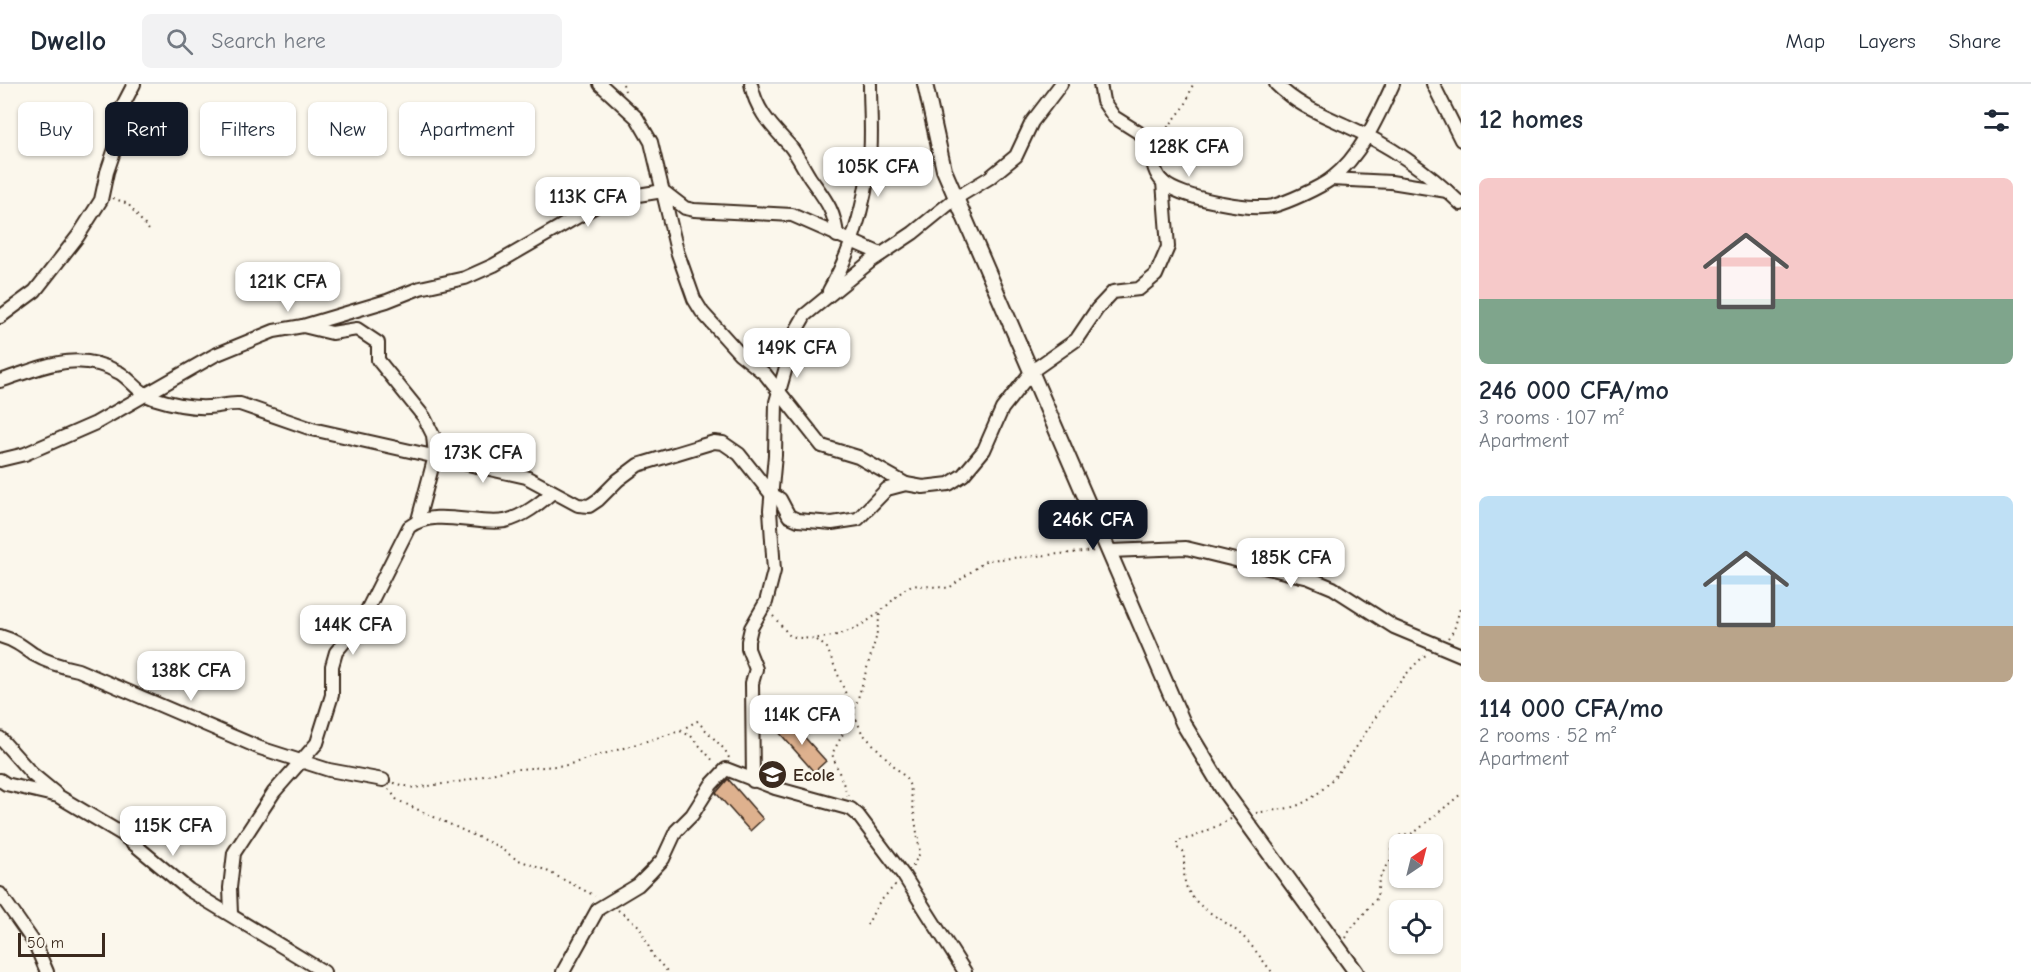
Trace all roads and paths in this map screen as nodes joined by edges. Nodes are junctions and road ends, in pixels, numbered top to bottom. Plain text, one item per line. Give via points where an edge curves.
1 (134, 84) edge
2 (600, 84) edge
3 (751, 84) edge
4 (870, 84) edge
5 (925, 84) edge
6 (1061, 84) edge
7 (1100, 84) edge
8 (1193, 84) edge
9 (1276, 84) edge
10 (1393, 84) edge
11 (1433, 84) edge
12 (1366, 136) junction
13 (1461, 140) edge
14 (1152, 149) junction
15 (1331, 179) junction
16 (1163, 182) junction
17 (663, 191) junction
18 (1448, 191) junction
19 (956, 198) junction
20 (101, 200) junction
21 (1461, 204) edge
22 (149, 230) dead end
23 (837, 236) junction
24 (852, 242) junction
25 (881, 254) junction
26 (825, 297) junction
27 (0, 317) edge
28 (303, 326) junction
29 (1032, 371) junction
30 (0, 381) edge
31 (778, 392) junction
32 (146, 394) junction
33 (435, 456) junction
34 (0, 460) edge
35 (906, 484) junction
36 (553, 492) junction
37 (771, 494) junction
38 (418, 520) junction
39 (1110, 551) junction
40 (766, 602) junction
41 (1461, 604) edge
42 (881, 612) junction
43 (0, 636) edge
44 (818, 640) junction
45 (1439, 646) junction
46 (1461, 655) edge
47 (853, 715) junction
48 (680, 730) junction
49 (0, 738) edge
50 (301, 761) junction
51 (725, 771) junction
52 (0, 780) edge
53 (383, 780) junction
54 (753, 780) junction
55 (1461, 794) edge
56 (58, 796) junction
57 (858, 815) junction
58 (1241, 815) junction
59 (904, 876) junction
60 (0, 894) edge
61 (607, 902) junction
62 (231, 914) junction
63 (867, 924) dead end
64 (1341, 952) junction
65 (47, 972) edge
66 (324, 972) edge
67 (563, 972) edge
68 (668, 972) edge
69 (965, 972) edge
70 (1272, 972) edge
71 (1356, 972) edge

1 - 20 street via 122,107 120,134
2 - 17 street via 637,118 651,142
3 - 23 street via 753,98 763,116 827,199 836,218
4 - 24 street via 869,167
5 - 19 street via 941,162
6 - 19 street via 1032,122 1016,156
7 - 14 street via 1110,112 1149,139
8 - 14 path via 1185,106
9 - 12 street via 1318,115
10 - 12 street
11 - 13 street
12 - 15 street
12 - 18 street via 1421,167
14 - 16 street via 1155,171
15 - 16 street via 1272,206 1213,200
15 - 18 street via 1391,182
16 - 29 street via 1168,247 1156,275 1139,289 1113,292 1076,340
17 - 23 street via 686,208 792,215
17 - 28 street via 596,206 465,278 420,288
17 - 31 street via 677,251 698,305
18 - 21 street
19 - 25 street
19 - 29 street
20 - 22 path via 120,199
20 - 27 street via 34,291
23 - 24 street
24 - 25 street
24 - 26 street
25 - 26 street
26 - 31 street via 805,315 797,329
28 - 32 street via 274,331 215,355
28 - 33 street via 332,333 357,329 378,343 378,360 424,417 433,435
29 - 35 street via 1002,409 984,450 963,475 940,487
29 - 39 street
30 - 32 street via 73,360 88,361 123,375
31 - 35 street via 822,446 858,457
31 - 37 street
32 - 33 street via 209,408 240,404 312,429
32 - 34 street via 58,441
33 - 36 street via 526,477
33 - 38 street
35 - 37 street via 887,489 858,519 832,523 789,516 780,499
36 - 37 street via 578,505 589,506 638,465 714,442 739,454
36 - 38 street via 516,518 504,521
37 - 40 street via 774,571
38 - 50 street via 397,547 381,588 361,622 336,652 332,695 323,731
39 - 42 path via 987,560 949,588 912,585
39 - 45 street via 1186,548 1309,578 1334,588 1394,627
39 - 58 street via 1183,723
40 - 44 path via 784,632
40 - 54 street via 751,628 747,649 756,669 752,683
41 - 45 path via 1454,630
42 - 44 path
42 - 47 path
43 - 50 street via 21,643 59,666 78,670 260,748
44 - 47 path via 827,648
45 - 46 street
45 - 58 path via 1419,660 1390,694 1336,776 1311,798 1288,808
47 - 57 path via 832,754
47 - 59 path via 862,733 910,786 920,853
48 - 51 path via 692,736
48 - 51 path via 693,720 700,723 729,757
48 - 53 path via 567,765 507,770 414,788
49 - 56 street
50 - 53 street
50 - 62 street via 274,792 234,853
51 - 54 street
51 - 61 street via 669,841 663,859 638,885
52 - 56 street
53 - 61 path via 397,800
54 - 57 street via 851,808
55 - 64 path via 1414,833 1395,839 1392,858 1379,879 1377,898 1350,930
56 - 62 street via 122,834 189,890
57 - 59 street
58 - 64 street
58 - 70 path via 1177,841 1177,848 1183,851 1189,893 1239,932
59 - 63 path via 878,904
59 - 69 street
60 - 65 street via 35,944
61 - 67 street via 598,909
61 - 68 path via 639,926 653,956
62 - 66 street
64 - 71 street

